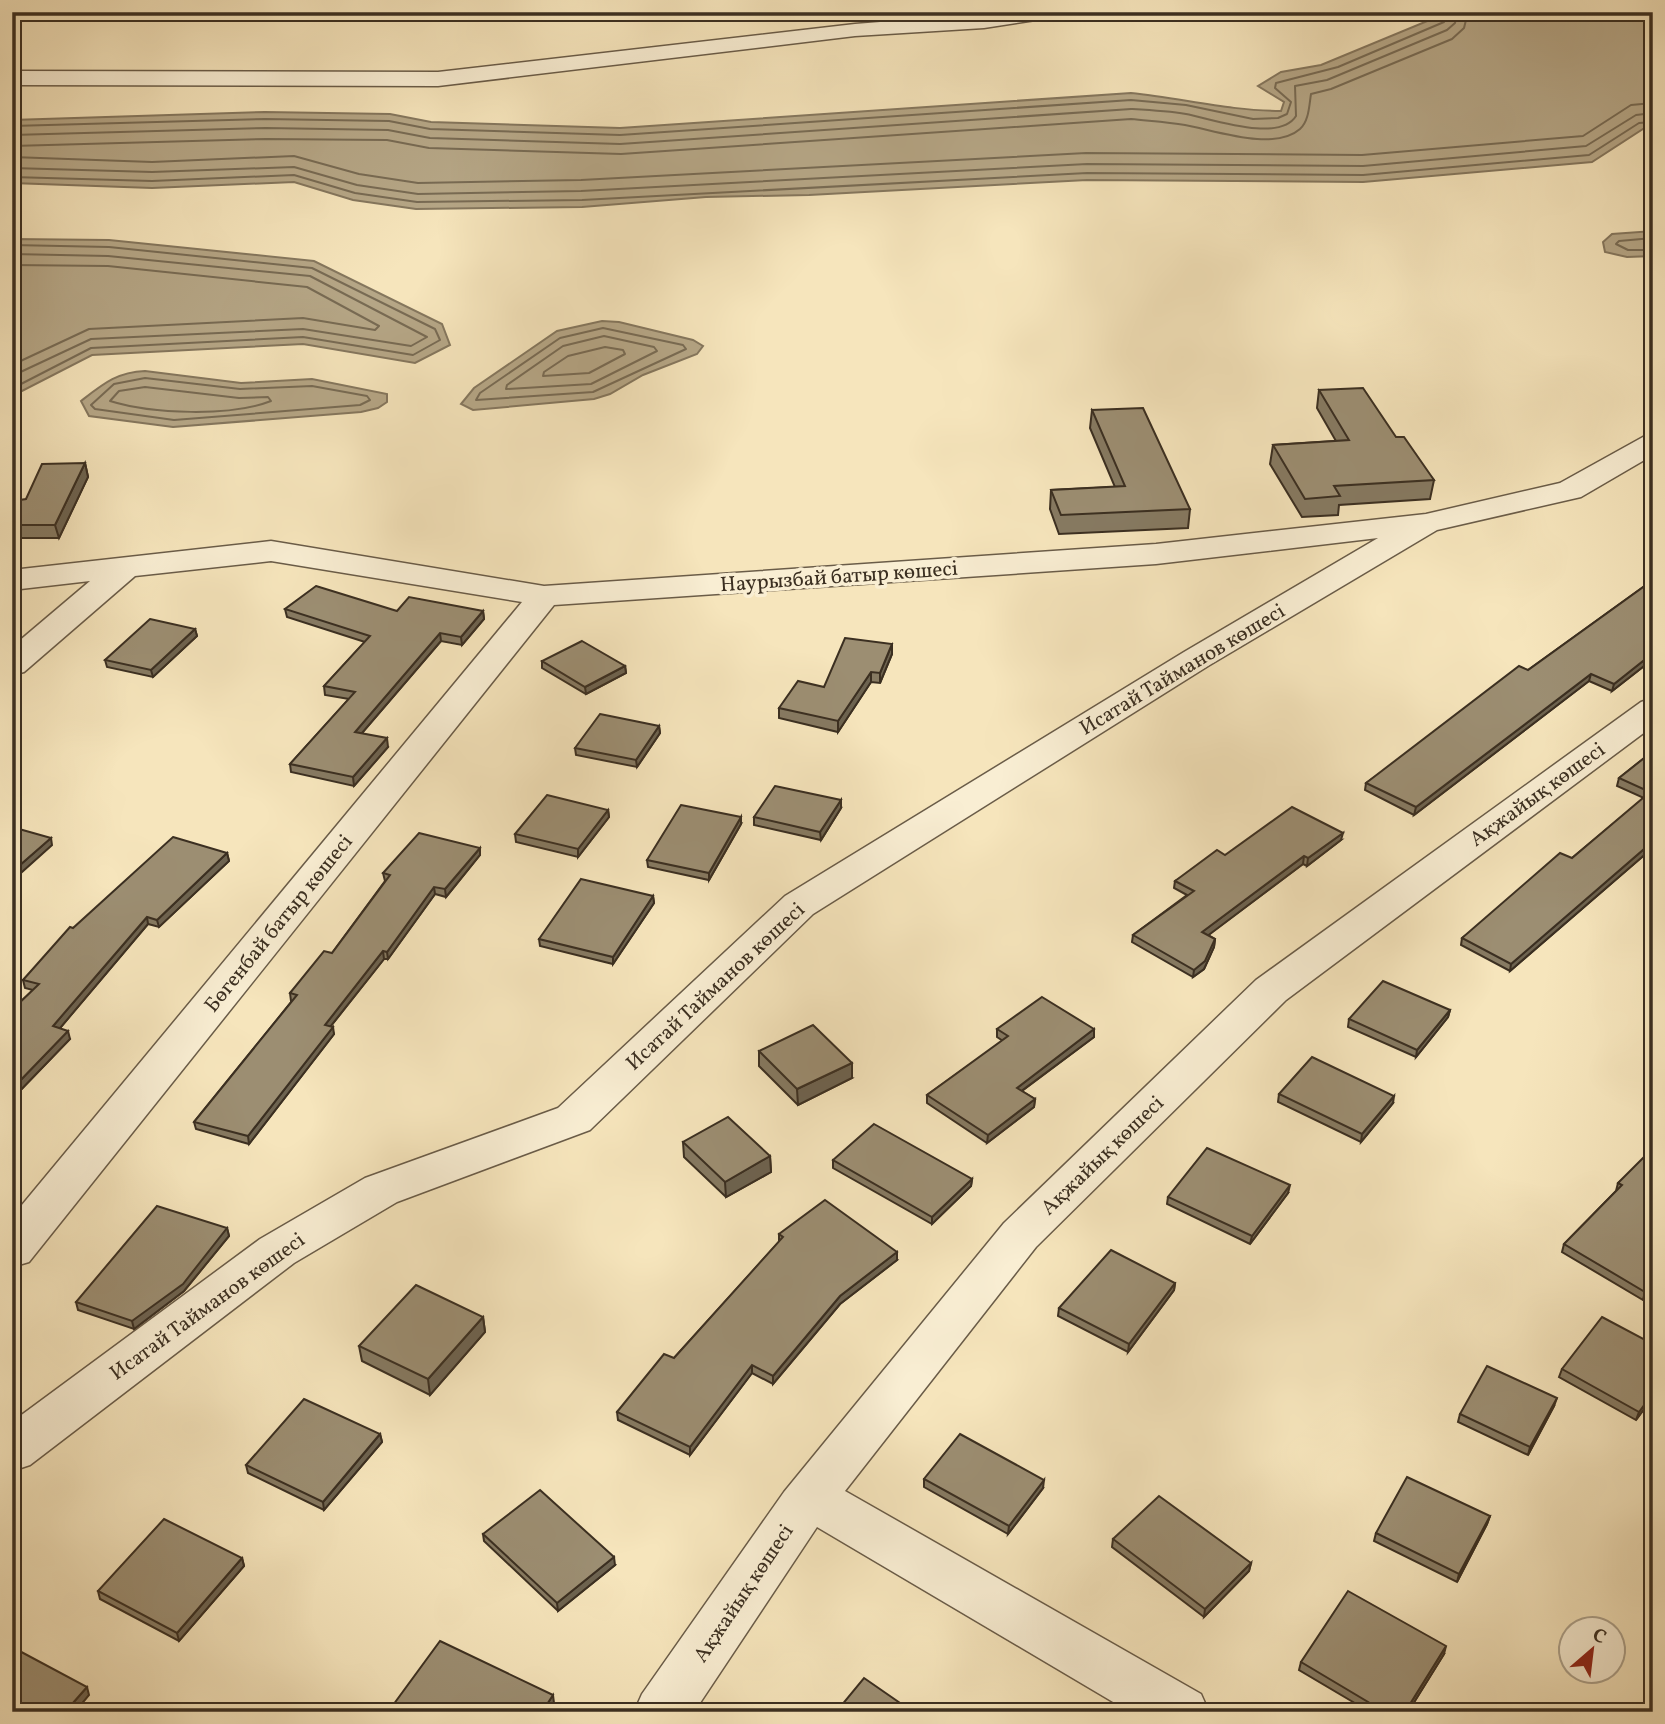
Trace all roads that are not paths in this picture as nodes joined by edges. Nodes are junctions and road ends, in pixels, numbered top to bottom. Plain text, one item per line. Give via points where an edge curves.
1 (1049, 12) edge
2 (12, 78) edge
3 (1653, 443) edge
4 (1426, 523) junction
5 (126, 567) junction
6 (12, 580) edge
7 (544, 596) junction
8 (12, 665) edge
9 (1653, 709) edge
10 (12, 1250) edge
11 (12, 1450) edge
12 (810, 1497) junction
13 (662, 1712) edge
14 (1181, 1712) edge

1 - 2 street via 438,79
3 - 4 street, Наурызбай батыр көшесі via 1570,489
4 - 7 street, Наурызбай батыр көшесі via 1156,554
4 - 11 street, Исатай Тайманов көшесі via 1196,659 799,905 574,1119 381,1190 276,1251
5 - 6 street, Наурызбай батыр көшесі
5 - 7 street, Наурызбай батыр көшесі via 271,551
5 - 8 street
7 - 10 street, Бөгенбай батыр көшесі
9 - 12 street, Ақжайық көшесі via 1271,990 1020,1235
12 - 13 street, Ақжайық көшесі
12 - 14 street

